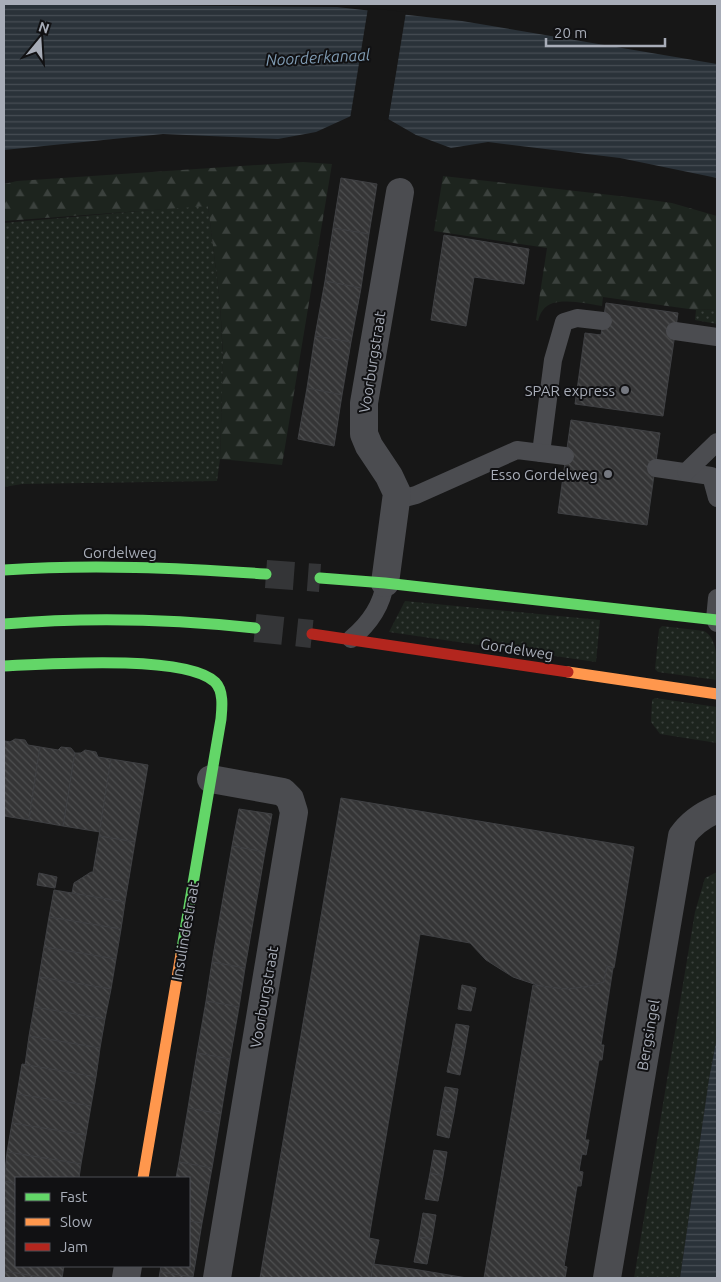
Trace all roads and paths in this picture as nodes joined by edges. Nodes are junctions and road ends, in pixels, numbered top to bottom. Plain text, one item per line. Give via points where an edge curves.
1 (400, 192) dead end
2 (603, 321) dead end
3 (675, 331) dead end
4 (717, 337) edge
5 (717, 442) edge
6 (541, 453) junction
7 (565, 456) dead end
8 (656, 468) dead end
9 (686, 472) junction
10 (717, 498) edge
11 (397, 500) junction
12 (4, 570) edge
13 (266, 574) tunnel mouth
14 (320, 578) tunnel mouth
15 (385, 583) junction
16 (717, 598) edge
17 (716, 620) edge
18 (4, 624) edge
19 (255, 628) tunnel mouth
20 (312, 634) tunnel mouth
21 (351, 640) junction
22 (4, 666) edge
23 (717, 694) edge
24 (211, 779) junction
25 (717, 810) edge
26 (143, 1177) edge
27 (217, 1278) edge
28 (607, 1278) edge

1 - 11 street, Voorburgstraat via 363,422 369,446 392,482
2 - 6 lane via 577,318 564,322 553,360
3 - 4 lane
5 - 9 lane
6 - 7 lane
6 - 11 lane via 517,450 416,495
8 - 9 lane
9 - 10 lane via 711,476
11 - 15 street, Voorburgstraat
12 - 13 main road, Gordelweg via 171,568
14 - 15 main road
15 - 17 main road
15 - 21 lane via 383,598 366,627
16 - 17 lane
18 - 19 main road via 174,621
20 - 21 main road, Gordelweg
21 - 23 main road, Gordelweg
22 - 24 main road, Insulindestraat via 132,663 199,671 216,683 222,704
24 - 26 main road, Insulindestraat
24 - 27 street, Voorburgstraat via 283,792 290,799 294,812
25 - 28 street, Bergsingel via 689,826 682,836

